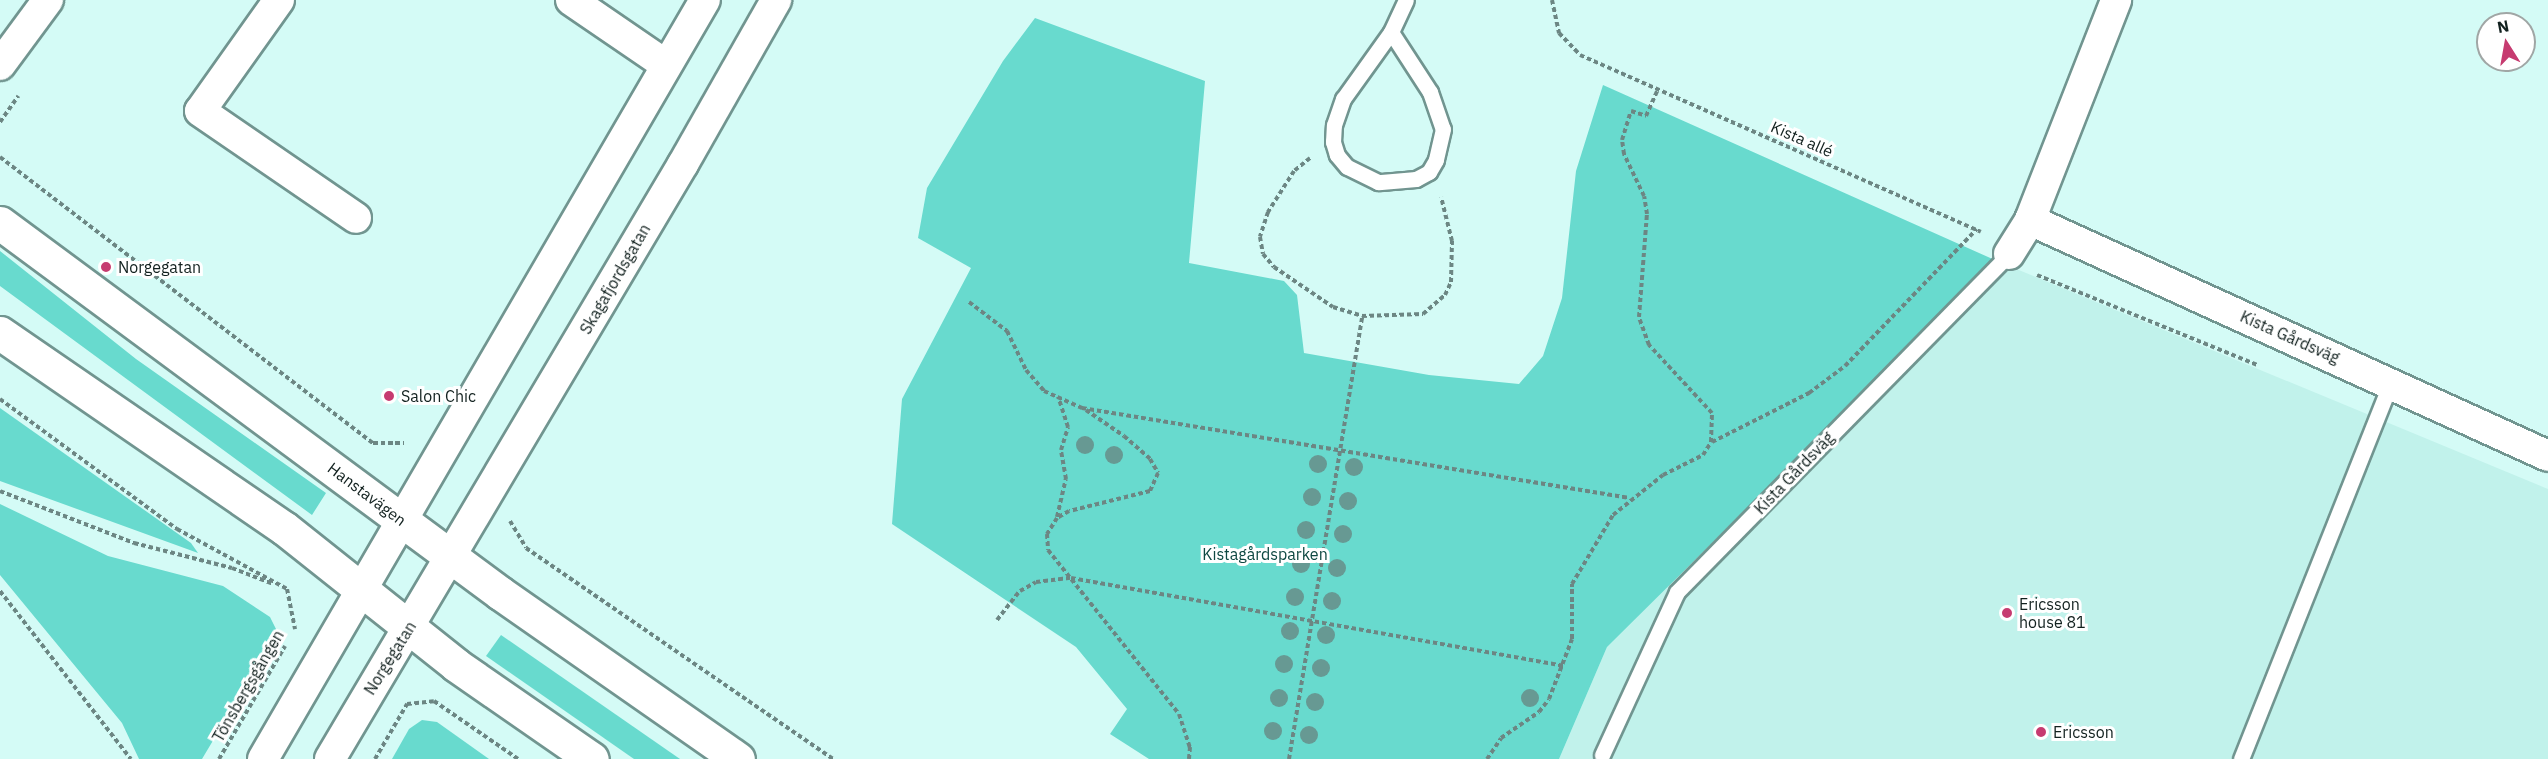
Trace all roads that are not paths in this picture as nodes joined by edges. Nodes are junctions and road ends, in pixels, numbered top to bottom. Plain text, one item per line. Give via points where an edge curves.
1 (48, 0) edge
2 (279, 0) edge
3 (571, 0) edge
4 (705, 0) edge
5 (776, 0) edge
6 (1406, 0) edge
7 (2116, 0) edge
8 (1391, 33) junction
9 (0, 65) edge
10 (666, 65) junction
11 (356, 218) dead end
12 (2030, 220) junction
13 (0, 223) edge
14 (2009, 254) joint
15 (0, 333) edge
16 (2391, 382) junction
17 (2548, 456) edge
18 (401, 519) junction
19 (451, 557) junction
20 (361, 589) junction
21 (409, 627) junction
22 (1602, 755) dead end
23 (263, 759) edge
24 (330, 759) edge
25 (592, 759) edge
26 (738, 759) edge
27 (2241, 759) edge

1 - 9 street
2 - 11 street via 200,111
3 - 10 street
4 - 10 street
5 - 19 street, Skagafjordsgatan
6 - 8 lane
7 - 12 street, Kista Gårdsväg
8 - 8 lane via 1439,111 1442,136 1429,172 1416,179 1378,182 1347,167 1333,142 1343,99
10 - 18 street
12 - 14 street, Kista Gårdsväg
12 - 16 street, Kista Gårdsväg
13 - 18 main road, Hanstavägen
14 - 22 lane, Kista Gårdsväg via 1677,592
15 - 20 main road via 284,528
16 - 17 street, Kista Gårdsväg
16 - 27 lane
18 - 19 main road, Hanstavägen
18 - 20 street
19 - 21 street, Norgegatan
19 - 26 main road, Hanstavägen
20 - 21 main road
20 - 23 street
21 - 24 street, Norgegatan
21 - 25 main road

